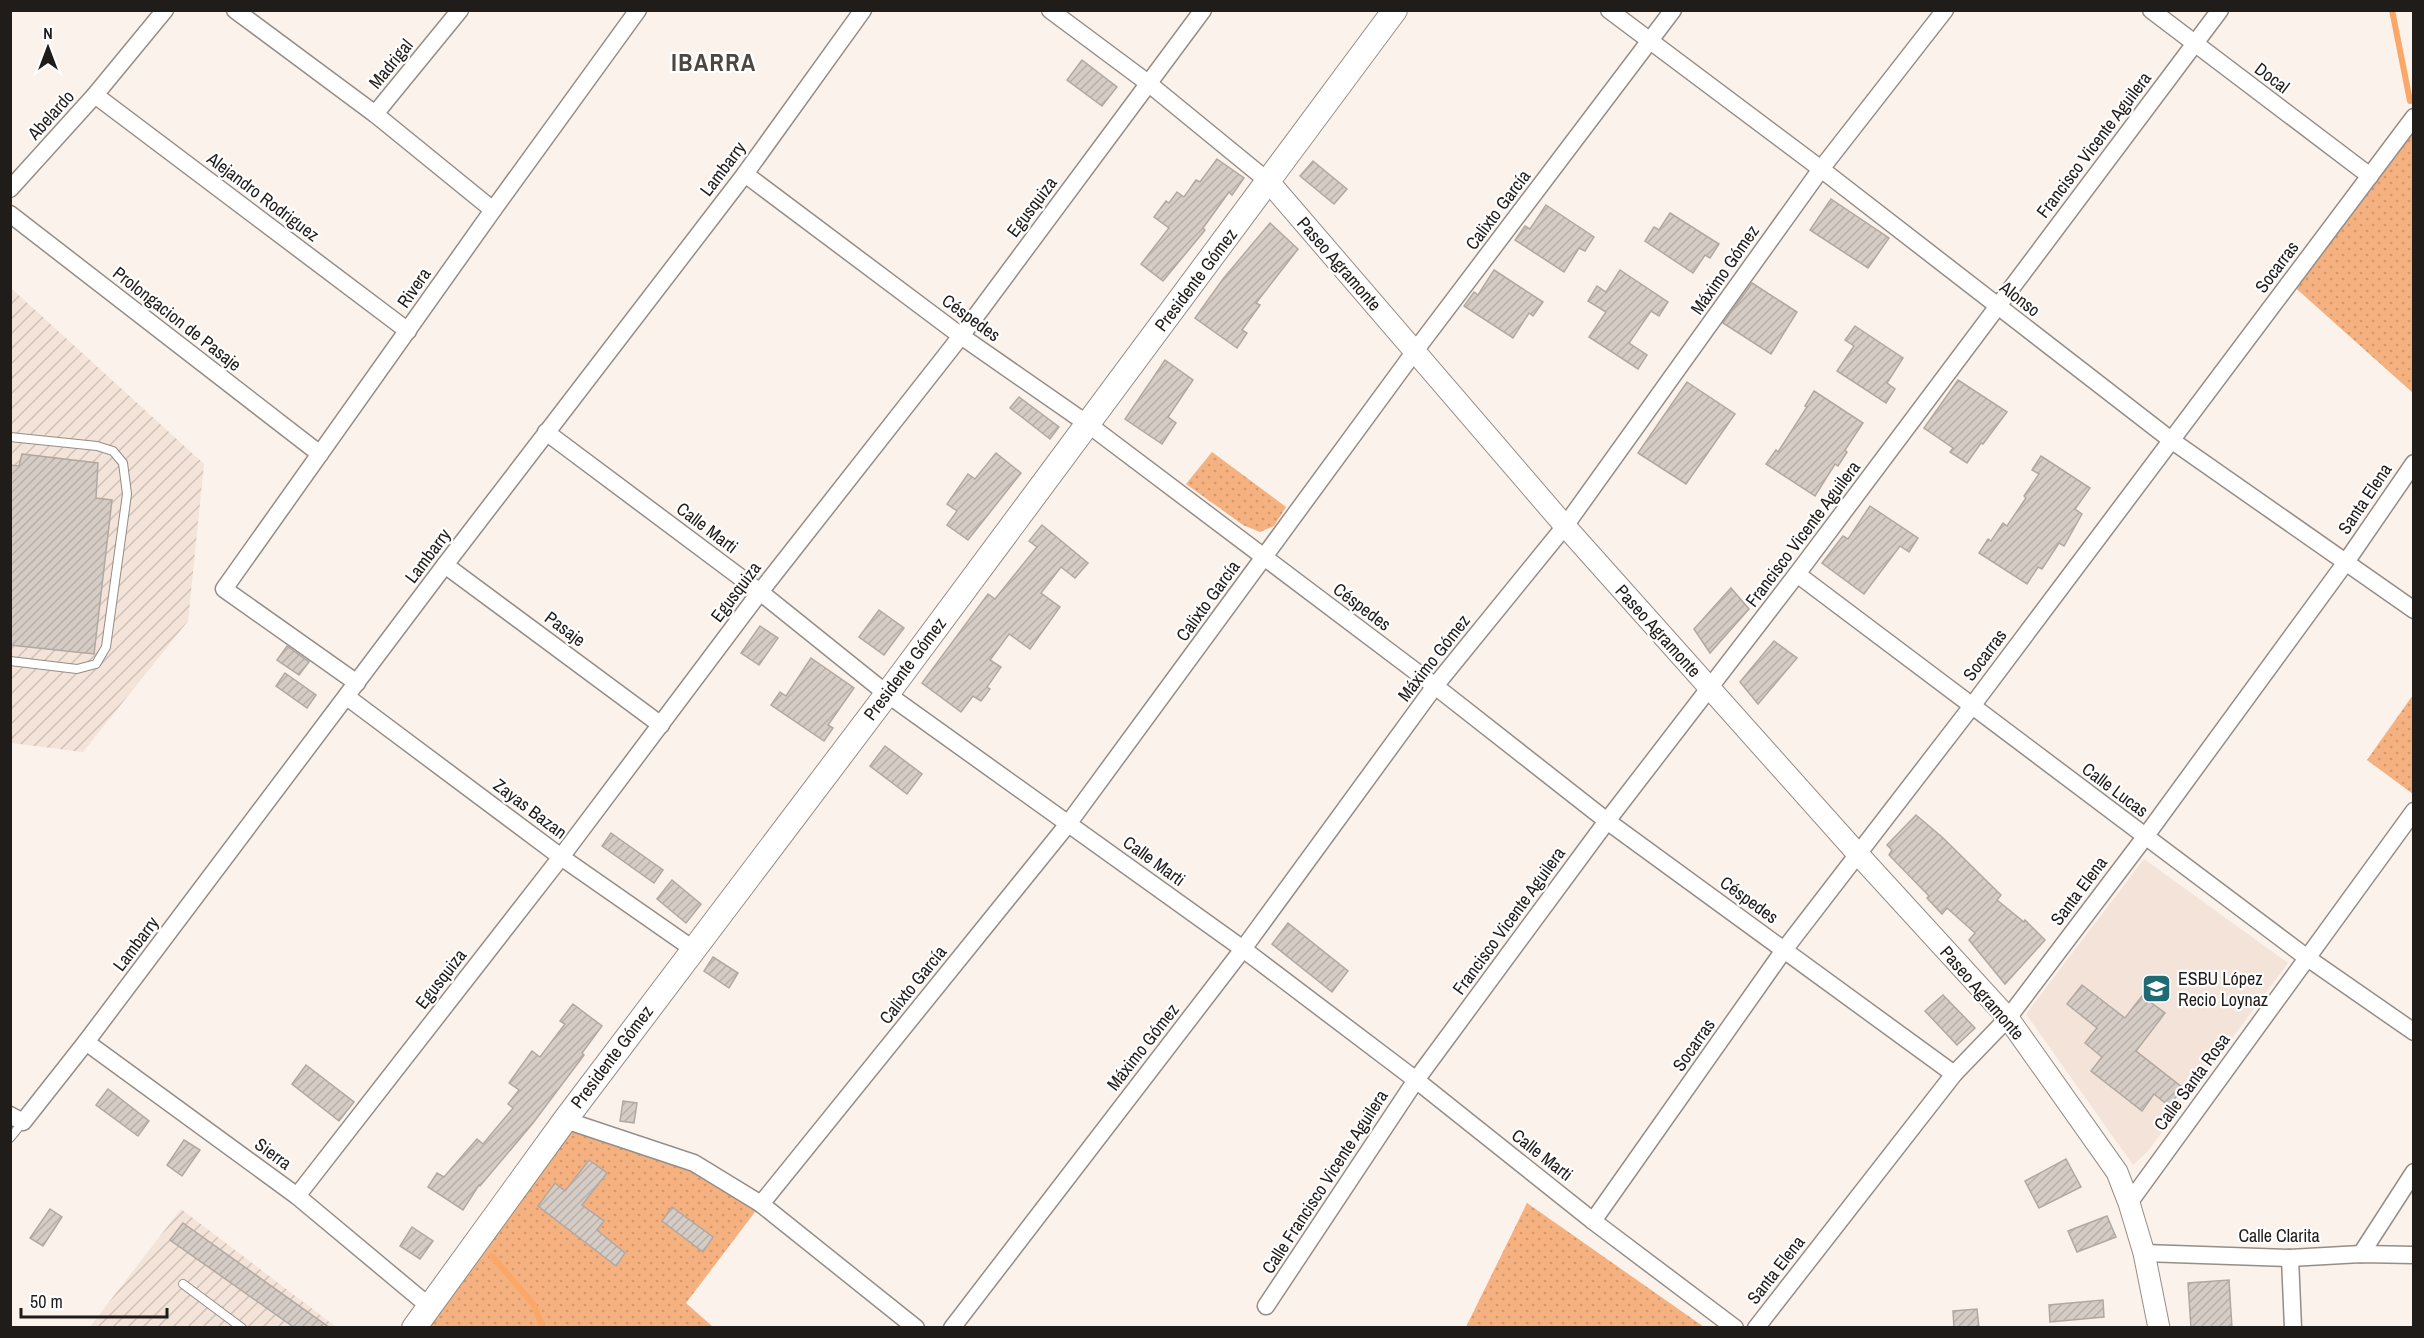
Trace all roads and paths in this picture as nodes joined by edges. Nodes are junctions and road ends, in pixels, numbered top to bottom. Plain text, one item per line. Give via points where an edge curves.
1 (165, 10) edge
2 (235, 10) edge
3 (460, 10) edge
4 (639, 10) edge
5 (863, 10) edge
6 (1050, 10) edge
7 (1203, 10) edge
8 (1395, 10) edge
9 (1609, 10) edge
10 (1673, 10) edge
11 (1945, 10) edge
12 (2151, 10) edge
13 (2220, 10) edge
14 (1651, 41) junction
15 (2196, 44) junction
16 (1148, 83) junction
17 (95, 95) junction
18 (375, 114) junction
19 (2414, 117) edge
20 (1821, 169) junction
21 (745, 174) junction
22 (2370, 176) junction
23 (1269, 182) junction
24 (10, 189) edge
25 (493, 210) junction
26 (10, 214) edge
27 (1997, 306) junction
28 (408, 331) junction
29 (961, 336) junction
30 (1416, 351) junction
31 (1089, 424) junction
32 (546, 432) junction
33 (10, 437) edge
34 (2171, 440) junction
35 (320, 454) junction
36 (2414, 463) edge
37 (1565, 526) junction
38 (1263, 558) junction
39 (2346, 562) junction
40 (445, 565) junction
41 (1797, 574) junction
42 (224, 589) joint
43 (760, 592) junction
44 (2414, 610) edge
45 (10, 662) edge
46 (1435, 686) junction
47 (1710, 689) junction
48 (352, 690) junction
49 (887, 694) junction
50 (1972, 706) junction
51 (661, 725) junction
52 (2414, 811) edge
53 (1607, 820) junction
54 (1068, 824) junction
55 (2145, 837) junction
56 (1857, 853) junction
57 (561, 856) junction
58 (693, 949) junction
59 (1243, 949) junction
60 (1784, 950) junction
61 (2306, 957) junction
62 (2008, 1018) junction
63 (2414, 1032) edge
64 (86, 1042) junction
65 (1954, 1074) junction
66 (1416, 1080) junction
67 (17, 1119) edge
68 (565, 1120) junction
69 (10, 1137) edge
70 (2414, 1172) edge
71 (297, 1196) junction
72 (2129, 1203) junction
73 (761, 1204) junction
74 (1593, 1221) junction
75 (2144, 1253) junction
76 (2361, 1254) junction
77 (2414, 1255) edge
78 (2290, 1258) junction
79 (183, 1284) dead end
80 (1266, 1306) dead end
81 (430, 1307) junction
82 (243, 1328) edge
83 (414, 1328) edge
84 (916, 1328) edge
85 (952, 1328) edge
86 (1735, 1328) edge
87 (1756, 1328) edge
88 (2159, 1328) edge
89 (2293, 1328) edge

1 - 17 street, Abelardo
2 - 18 street
3 - 18 street, Madrigal
4 - 25 street, Rivera
5 - 21 street, Lambarry
6 - 16 street, Paseo Agramonte
7 - 16 street, Egusquiza
8 - 23 main road, Presidente Gómez
9 - 14 street, Alonso
10 - 14 street, Calixto García
11 - 20 street, Máximo Gómez
12 - 15 street, Docal
13 - 15 street, Francisco Vicente Aguilera
14 - 20 street, Alonso
14 - 30 street, Calixto García
15 - 22 street, Docal
15 - 27 street, Francisco Vicente Aguilera
16 - 23 street, Paseo Agramonte
16 - 29 street, Egusquiza
17 - 24 street, Abelardo
17 - 28 street, Alejandro Rodriguez
18 - 25 street
19 - 22 street, Socarras
20 - 27 street, Alonso
20 - 37 street, Máximo Gómez
21 - 29 street, Céspedes
21 - 32 street, Lambarry
22 - 34 street, Socarras
23 - 30 street, Paseo Agramonte
23 - 31 main road, Presidente Gómez
25 - 28 street, Rivera
26 - 35 street, Prolongacion de Pasaje
27 - 34 street, Alonso
27 - 41 street, Francisco Vicente Aguilera
28 - 35 street, Rivera
29 - 31 street, Céspedes
29 - 43 street, Egusquiza
30 - 37 street, Paseo Agramonte
30 - 38 street, Calixto García
31 - 38 street, Céspedes
31 - 49 main road, Presidente Gómez
32 - 40 street, Lambarry
32 - 43 street, Calle Marti
33 - 45 lane via 113,451 123,463 127,494 106,647 96,664 77,669
34 - 39 street, Alonso
34 - 50 street, Socarras
35 - 42 street, Rivera
36 - 39 street, Santa Elena
37 - 46 street, Máximo Gómez
37 - 47 street, Paseo Agramonte
38 - 46 street, Céspedes
38 - 54 street, Calixto García
39 - 44 street, Alonso
39 - 55 street, Santa Elena
40 - 48 street, Lambarry
40 - 51 street, Pasaje
41 - 47 street, Francisco Vicente Aguilera
41 - 50 street, Calle Lucas
42 - 48 street, Zayas Bazan
43 - 49 street, Calle Marti
43 - 51 street, Egusquiza
46 - 53 street, Céspedes
46 - 59 street, Máximo Gómez
47 - 53 street, Francisco Vicente Aguilera
47 - 56 street, Paseo Agramonte
48 - 57 street, Zayas Bazan
48 - 64 street, Lambarry
49 - 54 street, Calle Marti
49 - 58 main road, Presidente Gómez
50 - 55 street, Calle Lucas
50 - 56 street, Socarras
51 - 57 street, Egusquiza
52 - 61 street, Calle Santa Rosa
53 - 60 street, Céspedes
53 - 66 street, Francisco Vicente Aguilera
54 - 59 street, Calle Marti
54 - 73 street, Calixto García
55 - 61 street, Calle Lucas
55 - 62 street, Santa Elena
56 - 60 street, Socarras
56 - 62 street, Paseo Agramonte
57 - 58 street, Zayas Bazan
57 - 71 street, Egusquiza
58 - 68 main road, Presidente Gómez
59 - 66 street, Calle Marti
59 - 85 street, Máximo Gómez
60 - 65 street, Céspedes
60 - 74 street, Socarras
61 - 63 street, Calle Lucas
61 - 72 street, Calle Santa Rosa
62 - 65 street, Santa Elena
62 - 72 street, Paseo Agramonte via 2117,1172
64 - 67 street, Lambarry
64 - 71 street, Sierra
65 - 87 street, Santa Elena
66 - 74 street, Calle Marti
66 - 80 street, Calle Francisco Vicente Aguilera
67 - 69 lane
68 - 73 street via 694,1163
68 - 81 main road, Presidente Gómez
70 - 76 street
71 - 81 street, Sierra
72 - 75 street, Paseo Agramonte
73 - 84 street
74 - 86 street, Calle Marti
75 - 78 street, Calle Clarita
75 - 88 street, Paseo Agramonte
76 - 77 street, Calle Clarita
76 - 78 street, Calle Clarita
78 - 89 street
79 - 82 lane
81 - 83 main road, Presidente Gómez

